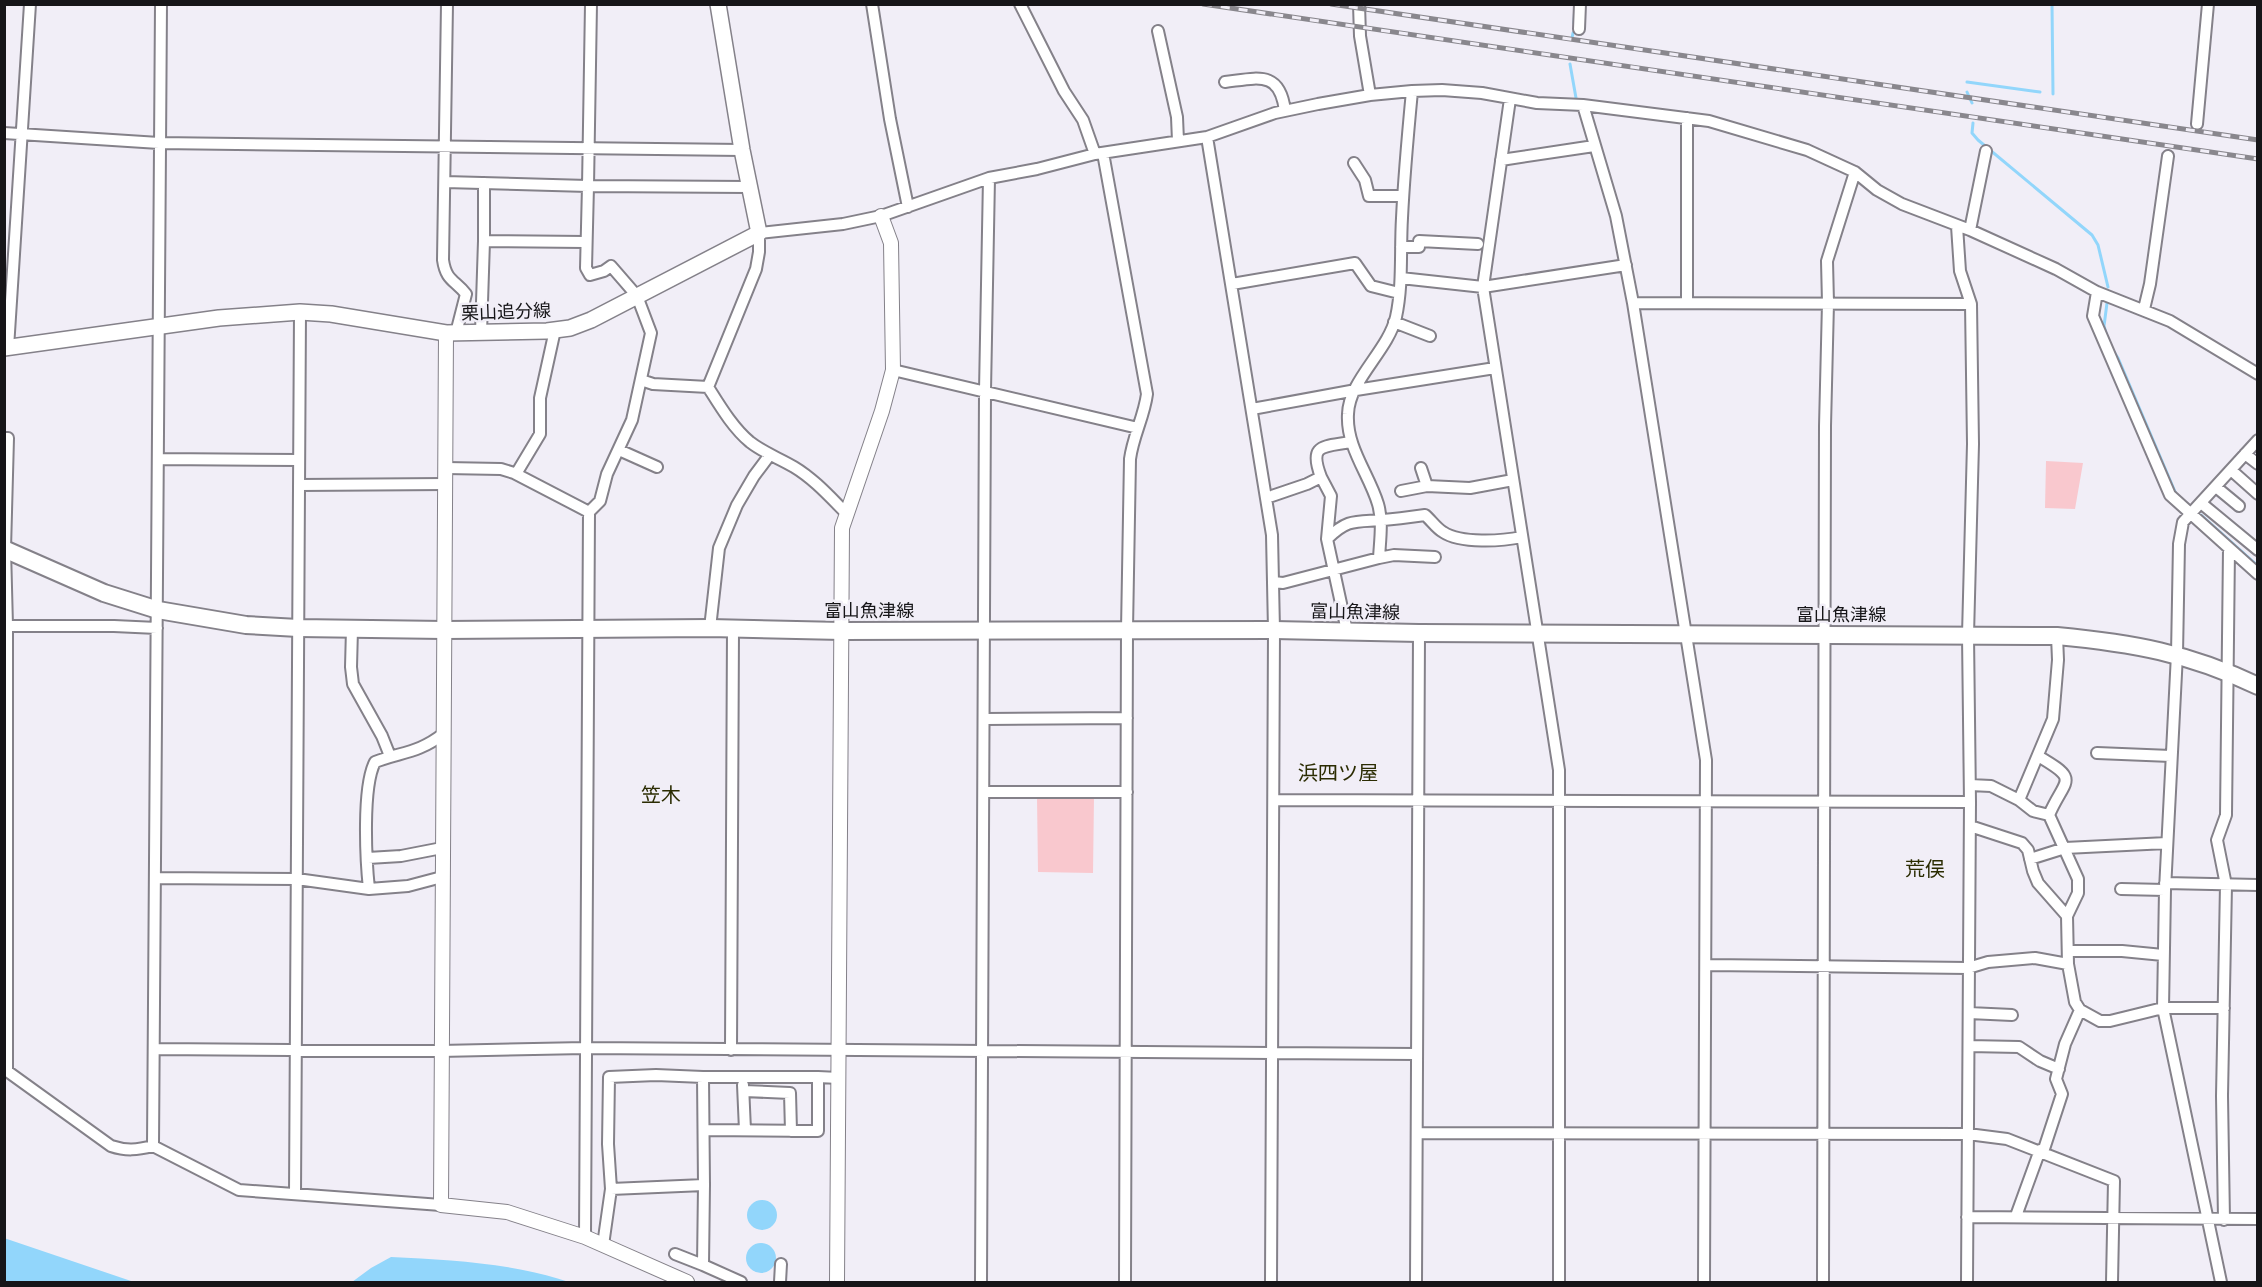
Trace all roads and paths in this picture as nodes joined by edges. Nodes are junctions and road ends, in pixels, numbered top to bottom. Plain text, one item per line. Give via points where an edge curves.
1 (30, 4) edge
2 (161, 4) edge
3 (447, 4) edge
4 (591, 4) edge
5 (718, 4) edge
6 (872, 4) edge
7 (1020, 4) edge
8 (1359, 4) edge
9 (1580, 4) edge
10 (2208, 4) edge
11 (1579, 29) dead end
12 (1158, 31) dead end
13 (1226, 82) dead end
14 (1412, 91) junction
15 (1370, 95) junction
16 (1510, 99) junction
17 (1583, 105) junction
18 (1284, 111) junction
19 (1687, 118) junction
20 (2197, 124) dead end
21 (4, 133) edge
22 (22, 134) junction
23 (1207, 137) junction
24 (1178, 141) junction
25 (159, 143) junction
26 (1594, 146) junction
27 (445, 147) junction
28 (588, 148) junction
29 (742, 150) junction
30 (1986, 151) dead end
31 (1099, 153) junction
32 (2168, 156) dead end
33 (1501, 160) junction
34 (1354, 163) dead end
35 (1855, 172) junction
36 (989, 178) junction
37 (445, 182) junction
38 (484, 183) junction
39 (588, 186) junction
40 (749, 187) junction
41 (1403, 196) junction
42 (908, 207) junction
43 (880, 216) junction
44 (1957, 226) junction
45 (1970, 230) junction
46 (759, 233) junction
47 (484, 241) junction
48 (585, 242) junction
49 (1478, 244) dead end
50 (1401, 247) junction
51 (1626, 265) junction
52 (1401, 278) junction
53 (1232, 284) junction
54 (1483, 287) junction
55 (2097, 292) junction
56 (1399, 293) junction
57 (637, 296) junction
58 (1633, 303) junction
59 (1687, 303) junction
60 (1828, 303) junction
61 (1971, 304) junction
62 (2144, 309) junction
63 (300, 312) junction
64 (1394, 322) junction
65 (159, 327) junction
66 (555, 330) junction
67 (451, 333) junction
68 (481, 333) junction
69 (1430, 336) dead end
70 (6, 348) edge
71 (1495, 368) junction
72 (893, 370) junction
73 (2258, 374) edge
74 (641, 380) junction
75 (708, 387) junction
76 (1356, 390) junction
77 (985, 391) junction
78 (1252, 409) junction
79 (1137, 428) junction
80 (4, 438) edge
81 (2258, 440) edge
82 (1351, 442) junction
83 (619, 450) junction
84 (2246, 454) junction
85 (769, 456) junction
86 (158, 459) junction
87 (299, 460) junction
88 (2258, 464) edge
89 (657, 467) dead end
90 (446, 468) junction
91 (1421, 468) dead end
92 (2231, 470) junction
93 (516, 474) junction
94 (1321, 477) junction
95 (1513, 480) junction
96 (446, 484) junction
97 (298, 485) junction
98 (1427, 486) junction
99 (2216, 487) junction
100 (1401, 491) dead end
101 (2258, 494) edge
102 (1266, 498) junction
103 (2201, 503) junction
104 (2239, 506) dead end
105 (589, 512) junction
106 (846, 513) junction
107 (2189, 514) junction
108 (1381, 520) junction
109 (1522, 537) junction
110 (1327, 539) junction
111 (5, 549) edge
112 (2229, 549) junction
113 (2257, 550) edge
114 (1435, 557) dead end
115 (1379, 558) junction
116 (1333, 571) junction
117 (2258, 574) edge
118 (1273, 582) junction
119 (158, 610) junction
120 (7, 626) junction
121 (157, 628) junction
122 (298, 628) junction
123 (351, 628) junction
124 (710, 628) junction
125 (734, 629) junction
126 (444, 630) junction
127 (587, 630) junction
128 (1127, 630) junction
129 (1274, 630) junction
130 (842, 631) junction
131 (985, 631) junction
132 (1347, 631) junction
133 (1538, 632) junction
134 (1419, 633) junction
135 (1825, 633) junction
136 (1685, 634) junction
137 (1968, 635) junction
138 (2057, 636) junction
139 (2177, 654) junction
140 (2227, 672) junction
141 (2258, 686) edge
142 (1127, 718) junction
143 (985, 719) junction
144 (443, 734) junction
145 (2097, 753) dead end
146 (390, 756) junction
147 (2038, 756) junction
148 (2171, 756) junction
149 (5, 765) edge
150 (1970, 785) junction
151 (984, 792) junction
152 (1127, 792) junction
153 (1274, 800) junction
154 (1418, 800) junction
155 (1560, 800) junction
156 (1707, 800) junction
157 (1824, 800) junction
158 (2019, 800) junction
159 (1970, 802) junction
160 (2049, 815) junction
161 (1970, 826) junction
162 (2167, 843) junction
163 (442, 848) junction
164 (2065, 848) junction
165 (368, 858) junction
166 (2030, 859) junction
167 (442, 877) junction
168 (156, 878) junction
169 (297, 879) junction
170 (2226, 885) junction
171 (2258, 885) edge
172 (2165, 887) junction
173 (369, 889) junction
174 (2121, 889) dead end
175 (2067, 916) junction
176 (2068, 951) junction
177 (2163, 955) junction
178 (2068, 964) junction
179 (1706, 965) junction
180 (1823, 966) junction
181 (1968, 968) junction
182 (2163, 1008) junction
183 (2224, 1008) junction
184 (2080, 1010) junction
185 (1969, 1013) junction
186 (2013, 1016) dead end
187 (1969, 1046) junction
188 (154, 1048) junction
189 (585, 1048) junction
190 (296, 1049) junction
191 (839, 1049) junction
192 (731, 1050) junction
193 (440, 1051) junction
194 (983, 1052) junction
195 (1126, 1053) junction
196 (1273, 1054) junction
197 (1416, 1054) junction
198 (2059, 1069) junction
199 (743, 1076) junction
200 (789, 1076) junction
201 (703, 1077) junction
202 (818, 1077) junction
203 (839, 1078) junction
204 (744, 1091) junction
205 (790, 1093) junction
206 (704, 1130) junction
207 (745, 1130) junction
208 (790, 1131) junction
209 (1417, 1133) junction
210 (1561, 1133) junction
211 (1705, 1134) junction
212 (1823, 1134) junction
213 (1968, 1134) junction
214 (153, 1146) junction
215 (2041, 1151) junction
216 (704, 1185) junction
217 (611, 1189) junction
218 (295, 1194) junction
219 (441, 1205) junction
220 (2016, 1216) junction
221 (1967, 1217) junction
222 (2113, 1218) junction
223 (2208, 1219) junction
224 (2258, 1219) edge
225 (2224, 1220) junction
226 (585, 1237) junction
227 (603, 1245) junction
228 (675, 1254) dead end
229 (781, 1264) dead end
230 (703, 1265) junction
231 (687, 1282) edge
232 (741, 1282) edge
233 (780, 1282) edge
234 (837, 1282) edge
235 (981, 1282) edge
236 (1125, 1282) edge
237 (1271, 1282) edge
238 (1416, 1282) edge
239 (1559, 1282) edge
240 (1704, 1282) edge
241 (1823, 1282) edge
242 (1967, 1282) edge
243 (2112, 1282) edge
244 (2221, 1282) edge

1 - 22 street
2 - 25 street
3 - 27 street
4 - 28 street
5 - 29 main road
6 - 42 street
7 - 31 street
8 - 15 street
9 - 11 street
10 - 20 street
12 - 24 street via 1177,117
13 - 18 street via 1264,78 1273,82 1283,95
14 - 15 street
14 - 16 street via 1482,93
14 - 41 street
15 - 18 street
16 - 17 street
16 - 33 street
17 - 19 street
17 - 26 street
18 - 23 street
19 - 35 street via 1807,150
19 - 59 street
21 - 22 street
22 - 25 street
22 - 70 street
23 - 24 street
23 - 53 street
24 - 31 street
25 - 27 street
25 - 65 street
26 - 33 street
26 - 51 street via 1616,216
27 - 28 street
27 - 37 street
28 - 29 street
28 - 39 street
29 - 40 main road
30 - 45 street
31 - 36 street
31 - 79 street via 1148,394
32 - 62 street
33 - 54 street
34 - 41 street via 1369,196
35 - 44 street via 1902,204
35 - 60 street via 1827,261
36 - 42 street
36 - 77 street
37 - 38 street
37 - 67 street via 444,270 466,294
38 - 39 street
38 - 47 street
39 - 40 street
39 - 48 street
40 - 46 main road
41 - 50 street
42 - 43 street
43 - 46 street
43 - 72 street via 891,243
44 - 45 street
44 - 61 street via 1960,271
45 - 55 street
46 - 57 main road, 栗山追分線
46 - 75 street via 756,268
47 - 48 street
47 - 68 street
48 - 57 street via 590,275 611,266
49 - 50 street via 1419,242 1419,247
50 - 52 street
51 - 54 street
51 - 58 street
52 - 54 street
52 - 56 street
53 - 56 street via 1355,263 1371,286
53 - 78 street
54 - 71 street
55 - 62 street
55 - 107 street via 2093,316 2098,330 2170,495
56 - 64 street
57 - 66 main road, 栗山追分線 via 591,320
57 - 74 street via 651,333
58 - 59 street
58 - 136 street
59 - 60 street
60 - 61 street
60 - 135 street
61 - 137 street via 1973,444
62 - 73 street
63 - 65 main road, 栗山追分線
63 - 67 main road, 栗山追分線
63 - 87 street
64 - 69 street
64 - 76 street
65 - 70 main road, 栗山追分線
65 - 86 street
66 - 68 main road, 栗山追分線
66 - 93 street via 540,398 540,434
67 - 68 main road, 栗山追分線
67 - 90 street
71 - 76 street
71 - 95 street
72 - 77 street
72 - 106 street
74 - 75 street
74 - 83 street via 632,420
75 - 85 street via 748,441
76 - 78 street
76 - 82 street via 1347,413
77 - 79 street
77 - 131 street
78 - 102 street
79 - 128 street via 1130,459
80 - 111 street via 8,438
81 - 84 street
82 - 94 street via 1316,452
82 - 108 street via 1374,492
83 - 89 street
83 - 105 street via 606,474 600,501
84 - 88 street
84 - 92 street
85 - 106 street via 794,467
85 - 124 street via 737,505 719,548
86 - 87 street
86 - 119 street
87 - 97 street
90 - 93 street via 501,469
90 - 96 street
91 - 98 street
92 - 99 street
92 - 101 street
93 - 105 street
94 - 102 street
94 - 110 street via 1331,496
95 - 98 street via 1470,489
95 - 109 street
96 - 97 street
96 - 126 street
97 - 122 street
98 - 100 street
99 - 103 street
99 - 104 street
102 - 118 street
103 - 107 street
103 - 113 street
105 - 127 street
106 - 130 street via 842,528
107 - 112 street
107 - 139 street via 2183,522 2179,544
108 - 109 street via 1425,515 1444,533 1472,540
108 - 110 street via 1359,520 1339,527
108 - 115 street
109 - 133 street
110 - 116 street
111 - 119 main road, 富山魚津線 via 104,594
111 - 120 street
112 - 117 street
112 - 140 street
114 - 115 street
115 - 116 street
116 - 118 street
116 - 132 street
118 - 129 street
119 - 121 street
119 - 122 main road, 富山魚津線 via 234,623
120 - 121 street
120 - 149 street
121 - 168 street
122 - 123 main road, 富山魚津線
122 - 169 street
123 - 126 main road, 富山魚津線
123 - 146 street via 353,684
124 - 125 main road, 富山魚津線
124 - 127 main road, 富山魚津線
125 - 130 main road, 富山魚津線
125 - 192 street
126 - 127 main road, 富山魚津線
126 - 144 street
127 - 189 street
128 - 129 main road, 富山魚津線
128 - 131 main road, 富山魚津線
128 - 142 street
129 - 132 main road, 富山魚津線
129 - 153 street
130 - 131 main road, 富山魚津線
130 - 191 street
131 - 143 street
132 - 134 main road, 富山魚津線
133 - 134 main road, 富山魚津線
133 - 136 main road, 富山魚津線
133 - 155 street
134 - 154 street
135 - 136 main road, 富山魚津線
135 - 137 main road, 富山魚津線
135 - 157 street
136 - 156 street via 1706,760
137 - 138 main road, 富山魚津線
137 - 150 street
138 - 139 main road, 富山魚津線
138 - 147 street via 2055,707
139 - 140 main road, 富山魚津線
139 - 148 street
140 - 141 main road, 富山魚津線
140 - 170 street via 2226,814 2217,840
142 - 143 street
142 - 152 street
143 - 151 street
144 - 146 street via 409,753
144 - 163 street
145 - 148 street
146 - 165 street via 375,762 370,772
147 - 158 street
147 - 160 street via 2062,770 2066,777 2065,788
148 - 162 street
149 - 214 street via 7,1071 111,1146 124,1150
150 - 158 street via 1991,786
150 - 159 street
151 - 152 street
151 - 194 street
152 - 195 street
153 - 154 street
153 - 196 street
154 - 155 street
154 - 197 street
155 - 156 street
155 - 210 street
156 - 157 street
156 - 179 street
157 - 159 street
157 - 180 street
158 - 160 street via 2033,811
159 - 161 street
160 - 164 street
161 - 166 street via 2022,843
161 - 181 street
162 - 164 street
162 - 172 street
163 - 165 street
163 - 167 street
164 - 166 street
164 - 175 street via 2078,879 2078,893
165 - 173 street
166 - 175 street via 2038,883
167 - 173 street via 408,886
167 - 193 street
168 - 169 street
168 - 188 street
169 - 173 street
169 - 190 street
170 - 171 street
170 - 172 street
170 - 183 street
172 - 174 street
172 - 177 street
175 - 176 street
176 - 177 street
176 - 178 street
177 - 182 street
178 - 181 street via 2035,958
178 - 184 street
179 - 180 street
179 - 211 street
180 - 181 street
180 - 212 street
181 - 185 street
182 - 183 street
182 - 184 street via 2110,1021 2100,1021
182 - 223 street
183 - 225 street
184 - 198 street
185 - 186 street
185 - 187 street
187 - 198 street via 2019,1047
187 - 213 street
188 - 190 street
188 - 214 street
189 - 192 street
189 - 193 street
189 - 226 street
190 - 193 street
190 - 218 street
191 - 192 street
191 - 194 street
191 - 203 street
193 - 219 street
194 - 195 street
194 - 235 street
195 - 196 street
195 - 236 street
196 - 197 street
196 - 237 street
197 - 209 street
198 - 215 street via 2056,1079 2062,1094
199 - 200 street
199 - 201 street
199 - 204 street
200 - 202 street
200 - 205 street
201 - 206 street
201 - 217 street via 609,1077
202 - 203 street
202 - 208 street via 818,1131
203 - 234 street
204 - 205 street
204 - 207 street
205 - 208 street
206 - 207 street
206 - 216 street
207 - 208 street
209 - 210 street
209 - 238 street
210 - 211 street
210 - 239 street
211 - 212 street
211 - 240 street
212 - 213 street
212 - 241 street
213 - 215 street via 2007,1139
213 - 221 street
214 - 218 street via 239,1190
215 - 220 street
215 - 222 street via 2114,1180
216 - 217 street
216 - 230 street
217 - 227 street
218 - 219 street
219 - 226 street via 507,1212
220 - 221 street
220 - 222 street
221 - 242 street
222 - 223 street
222 - 243 street
223 - 225 street
223 - 244 street
224 - 225 street
226 - 227 street
227 - 231 street
228 - 230 street
229 - 233 street
230 - 232 street

